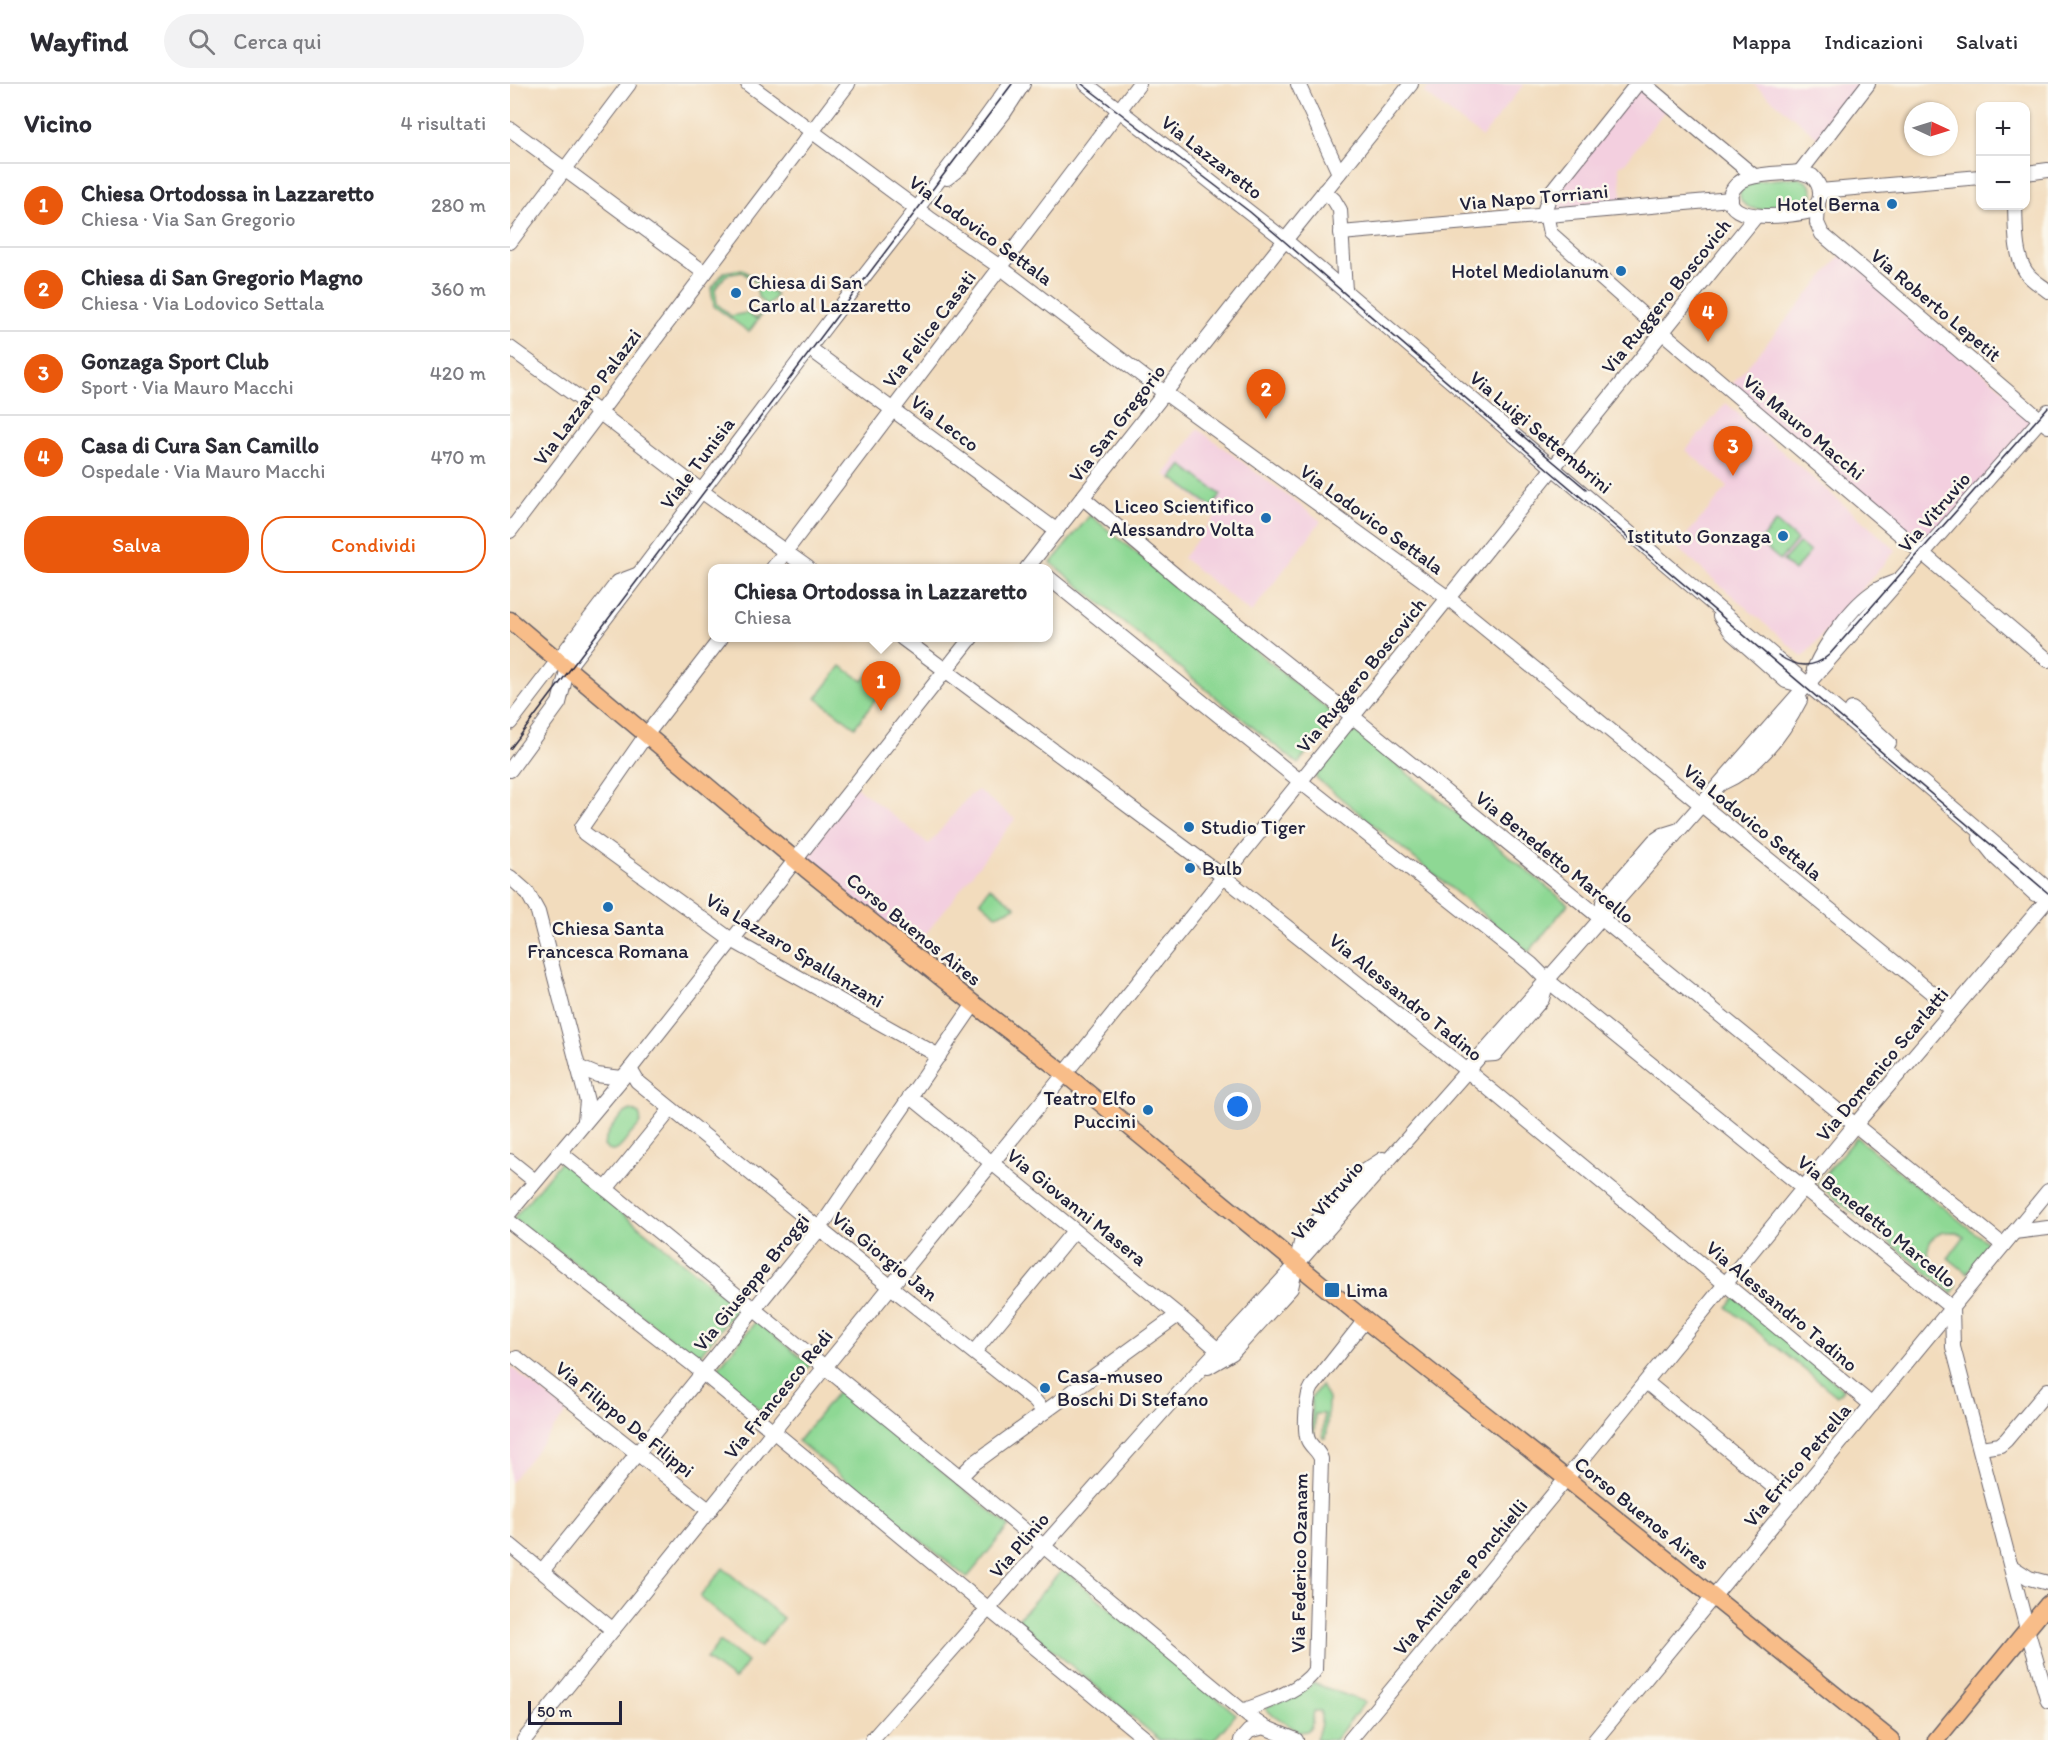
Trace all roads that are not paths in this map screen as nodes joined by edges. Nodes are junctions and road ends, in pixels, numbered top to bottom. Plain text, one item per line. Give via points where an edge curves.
1 (629, 84) edge
2 (748, 84) edge
3 (848, 84) edge
4 (1010, 84) edge
5 (1023, 84) edge
6 (1086, 84) edge
7 (1139, 84) edge
8 (1298, 84) edge
9 (1411, 84) edge
10 (1637, 84) edge
11 (1644, 84) edge
12 (1868, 84) edge
13 (1120, 110) junction
14 (510, 129) edge
15 (812, 131) junction
16 (565, 169) junction
17 (2048, 170) edge
18 (1800, 172) junction
19 (2030, 172) edge
20 (1339, 173) junction
21 (1754, 176) junction
22 (1976, 178) edge
23 (935, 186) junction
24 (1324, 191) junction
25 (1819, 198) junction
26 (1731, 199) junction
27 (916, 207) junction
28 (2015, 210) edge
29 (1545, 215) junction
30 (1756, 216) junction
31 (1341, 233) junction
32 (1286, 240) junction
33 (510, 242) edge
34 (1000, 267) junction
35 (705, 273) junction
36 (1345, 291) junction
37 (2048, 291) edge
38 (1662, 332) junction
39 (510, 348) edge
40 (809, 348) junction
41 (1165, 393) junction
42 (893, 409) junction
43 (600, 413) junction
44 (2046, 421) edge
45 (1553, 467) junction
46 (700, 491) junction
47 (1083, 498) junction
48 (510, 531) edge
49 (1057, 531) junction
50 (786, 552) junction
51 (1922, 554) junction
52 (776, 564) edge
53 (802, 564) edge
54 (1034, 564) edge
55 (1053, 581) edge
56 (1448, 598) junction
57 (510, 620) edge
58 (718, 642) edge
59 (908, 642) edge
60 (968, 642) edge
61 (2048, 660) edge
62 (563, 663) junction
63 (945, 669) junction
64 (1808, 684) junction
65 (1352, 716) junction
66 (510, 723) edge
67 (646, 735) junction
68 (510, 770) edge
69 (1300, 782) junction
70 (1701, 804) junction
71 (794, 859) junction
72 (1224, 877) junction
73 (514, 880) edge
74 (2047, 888) edge
75 (2048, 899) edge
76 (1601, 919) junction
77 (730, 939) junction
78 (1547, 980) junction
79 (974, 1004) junction
80 (1953, 1010) junction
81 (939, 1056) junction
82 (578, 1067) junction
83 (1467, 1071) junction
84 (626, 1074) junction
85 (1065, 1074) junction
86 (910, 1096) junction
87 (671, 1110) junction
88 (585, 1120) junction
89 (1855, 1125) junction
90 (558, 1153) junction
91 (510, 1161) edge
92 (992, 1163) junction
93 (535, 1181) junction
94 (1804, 1187) junction
95 (2048, 1191) edge
96 (610, 1192) junction
97 (510, 1212) edge
98 (510, 1222) edge
99 (820, 1228) junction
100 (2048, 1228) edge
101 (1074, 1231) junction
102 (2014, 1232) junction
103 (2003, 1245) junction
104 (1296, 1266) junction
105 (1726, 1284) junction
106 (891, 1286) junction
107 (1952, 1308) junction
108 (754, 1310) junction
109 (1178, 1315) junction
110 (1365, 1320) junction
111 (1218, 1350) junction
112 (974, 1352) junction
113 (517, 1358) dead end
114 (825, 1367) junction
115 (1199, 1372) junction
116 (703, 1373) junction
117 (1646, 1382) junction
118 (2048, 1390) edge
119 (1872, 1405) junction
120 (1044, 1412) junction
121 (774, 1431) junction
122 (1981, 1448) junction
123 (637, 1454) junction
124 (960, 1478) junction
125 (1566, 1479) junction
126 (1792, 1502) junction
127 (710, 1511) junction
128 (510, 1545) edge
129 (1043, 1546) junction
130 (2012, 1567) junction
131 (543, 1571) junction
132 (2048, 1583) edge
133 (1713, 1596) junction
134 (2048, 1604) edge
135 (989, 1609) junction
136 (2027, 1629) junction
137 (613, 1630) junction
138 (2048, 1701) edge
139 (1247, 1715) junction
140 (1264, 1726) junction
141 (524, 1740) edge
142 (872, 1740) edge
143 (1147, 1740) edge
144 (1241, 1740) edge
145 (1296, 1740) edge
146 (1350, 1740) edge
147 (1595, 1740) edge
148 (1891, 1740) edge
149 (1936, 1740) edge

1 - 16 street
2 - 15 street, Via Lodovico Settala
3 - 15 street
4 - 23 street
5 - 23 street via 961,167
6 - 13 street, Via Lazzaretto
7 - 13 street, Via Felice Casati
8 - 20 street
9 - 20 street
10 - 29 street via 1551,192
11 - 21 street
12 - 18 street
13 - 32 street, Via Lazzaretto
13 - 34 street, Via Felice Casati
14 - 16 street
15 - 27 street, Via Lodovico Settala
15 - 35 street, Via Lazzaro Palazzi
16 - 33 street
16 - 35 street
17 - 19 street
18 - 21 street
18 - 25 street via 1817,181
20 - 24 street, Via San Gregorio
21 - 26 street via 1737,184
22 - 25 street
23 - 27 street
24 - 31 street via 1338,206
24 - 32 street, Via San Gregorio
25 - 30 street via 1808,212
25 - 44 street, Via Roberto Lepetit via 1817,223 1822,234
26 - 29 street, Via Napo Torriani
26 - 30 street via 1740,212
27 - 34 street, Via Lodovico Settala
27 - 40 street, Viale Tunisia
28 - 37 street via 2022,266
29 - 31 street, Via Napo Torriani
29 - 38 street, Via Mauro Macchi via 1550,233
30 - 38 street, Via Ruggero Boscovich
31 - 36 street
32 - 36 street, Via Lazzaretto
32 - 41 street, Via San Gregorio
34 - 41 street, Via Lodovico Settala
34 - 42 street, Via Felice Casati
35 - 43 street, Via Lazzaro Palazzi
36 - 45 street, Via Luigi Settembrini
38 - 45 street, Via Ruggero Boscovich
38 - 51 street, Via Mauro Macchi
39 - 43 street
40 - 42 street, Via Lecco
40 - 46 street, Viale Tunisia
41 - 47 street, Via San Gregorio
41 - 56 street, Via Lodovico Settala
42 - 49 street, Via Lecco
42 - 50 street, Via Felice Casati
43 - 46 street
43 - 48 street, Via Lazzaro Palazzi
44 - 51 street, Via Vitruvio via 2028,445 1997,469
45 - 56 street, Via Ruggero Boscovich
45 - 64 street, Via Luigi Settembrini
46 - 50 street
46 - 62 street, Viale Tunisia via 639,574
47 - 49 street, Via San Gregorio
47 - 65 street, Via Benedetto Marcello
49 - 54 street, Via San Gregorio
50 - 52 street, Via Felice Casati
50 - 53 street
51 - 61 street, Via Mauro Macchi
51 - 64 street, Via Vitruvio via 1899,580 1863,601 1829,642
55 - 69 street, Via Benedetto Marcello
56 - 65 street, Via Ruggero Boscovich
56 - 70 street, Via Lodovico Settala
57 - 62 main road, Corso Buenos Aires
58 - 67 street
59 - 63 street, Via Alessandro Tadino
60 - 63 street
62 - 66 street, Viale Tunisia
62 - 67 main road, Corso Buenos Aires
62 - 68 street via 559,703
63 - 71 street
63 - 72 street, Via Alessandro Tadino
64 - 70 street, Via Vitruvio
64 - 74 street, Via Luigi Settembrini via 1830,691 1872,726 1907,769 1971,824 2001,864 2035,894
65 - 69 street, Via Ruggero Boscovich
65 - 76 street, Via Benedetto Marcello
67 - 71 main road, Corso Buenos Aires
67 - 77 street, Via Lazzaro Spallanzani via 582,827 584,833
69 - 72 street, Via Ruggero Boscovich
69 - 78 street, Via Benedetto Marcello
70 - 76 street, Via Vitruvio
70 - 80 street, Via Lodovico Settala
71 - 77 street
71 - 79 main road, Corso Buenos Aires
72 - 83 street, Via Alessandro Tadino
72 - 85 street, Via Ruggero Boscovich
73 - 82 street via 527,892 538,912
75 - 80 street, Via Domenico Scarlatti
76 - 78 street, Via Vitruvio
76 - 89 street, Via Benedetto Marcello
77 - 81 street, Via Lazzaro Spallanzani
77 - 84 street
78 - 83 street, Via Vitruvio
78 - 94 street, Via Benedetto Marcello
79 - 81 street, Via Giuseppe Broggi
79 - 85 main road, Corso Buenos Aires
80 - 89 street, Via Domenico Scarlatti
81 - 86 street, Via Giuseppe Broggi
82 - 84 street via 597,1075
82 - 88 street via 587,1101
83 - 104 street, Via Vitruvio via 1391,1157 1358,1175 1302,1238
83 - 105 street, Via Alessandro Tadino
84 - 87 street, Via Giorgio Jan
84 - 88 street
85 - 92 street, Via Francesco Redi
85 - 104 main road, Corso Buenos Aires
86 - 92 street, Via Giovanni Masera
86 - 99 street, Via Giuseppe Broggi
87 - 96 street
87 - 99 street, Via Giorgio Jan
88 - 90 street
89 - 94 street, Via Domenico Scarlatti
89 - 103 street, Via Benedetto Marcello
90 - 93 street
90 - 96 street
91 - 93 street
92 - 101 street, Via Giovanni Masera
92 - 106 street, Via Francesco Redi
93 - 97 street
94 - 105 street, Via Domenico Scarlatti
94 - 107 street, Via Benedetto Marcello
95 - 102 street, Via Errico Petrella
96 - 108 street
98 - 116 street
99 - 106 street, Via Giorgio Jan
99 - 108 street, Via Giuseppe Broggi
100 - 102 street
101 - 109 street, Via Giovanni Masera
101 - 112 street
102 - 103 street, Via Errico Petrella
103 - 107 street, Via Errico Petrella
104 - 110 main road, Corso Buenos Aires
104 - 111 street, Via Plinio
104 - 115 street, Via Plinio via 1291,1288 1232,1353
105 - 117 street, Via Domenico Scarlatti
105 - 119 street, Via Alessandro Tadino
106 - 112 street, Via Giorgio Jan
106 - 114 street, Via Francesco Redi
107 - 119 street, Via Errico Petrella
107 - 122 street via 1953,1347
108 - 114 street
108 - 116 street, Via Giuseppe Broggi
109 - 111 street, Via Giovanni Masera
109 - 120 street
110 - 125 main road, Corso Buenos Aires
110 - 139 street, Via Federico Ozanam via 1309,1391 1307,1439 1321,1459 1317,1662 1310,1678 1300,1686
111 - 115 street, Via Plinio
112 - 120 street, Via Giorgio Jan
113 - 123 street, Via Filippo De Filippi
114 - 121 street, Via Francesco Redi
114 - 124 street
115 - 129 street, Via Plinio
116 - 121 street
116 - 123 street, Via Giuseppe Broggi
117 - 125 street, Via Domenico Scarlatti
117 - 126 street
118 - 122 street via 2006,1440
119 - 126 street, Via Errico Petrella
120 - 124 street
121 - 127 street, Via Francesco Redi
121 - 135 street
122 - 130 street
123 - 127 street, Via Filippo De Filippi
123 - 131 street, Via Giuseppe Broggi
124 - 129 street
125 - 133 main road, Corso Buenos Aires
125 - 146 street, Via Amilcare Ponchielli
126 - 133 street, Via Errico Petrella
127 - 137 street, Via Francesco Redi
128 - 131 street
129 - 135 street, Via Plinio
129 - 139 street
130 - 132 street via 2029,1578
130 - 136 street
131 - 137 street
133 - 147 street, Via Errico Petrella
133 - 148 main road, Corso Buenos Aires
134 - 136 main road
135 - 142 street, Via Plinio
135 - 143 street
136 - 138 street
136 - 149 main road
137 - 141 street, Via Francesco Redi
139 - 140 street
140 - 144 street via 1249,1731
140 - 145 street

